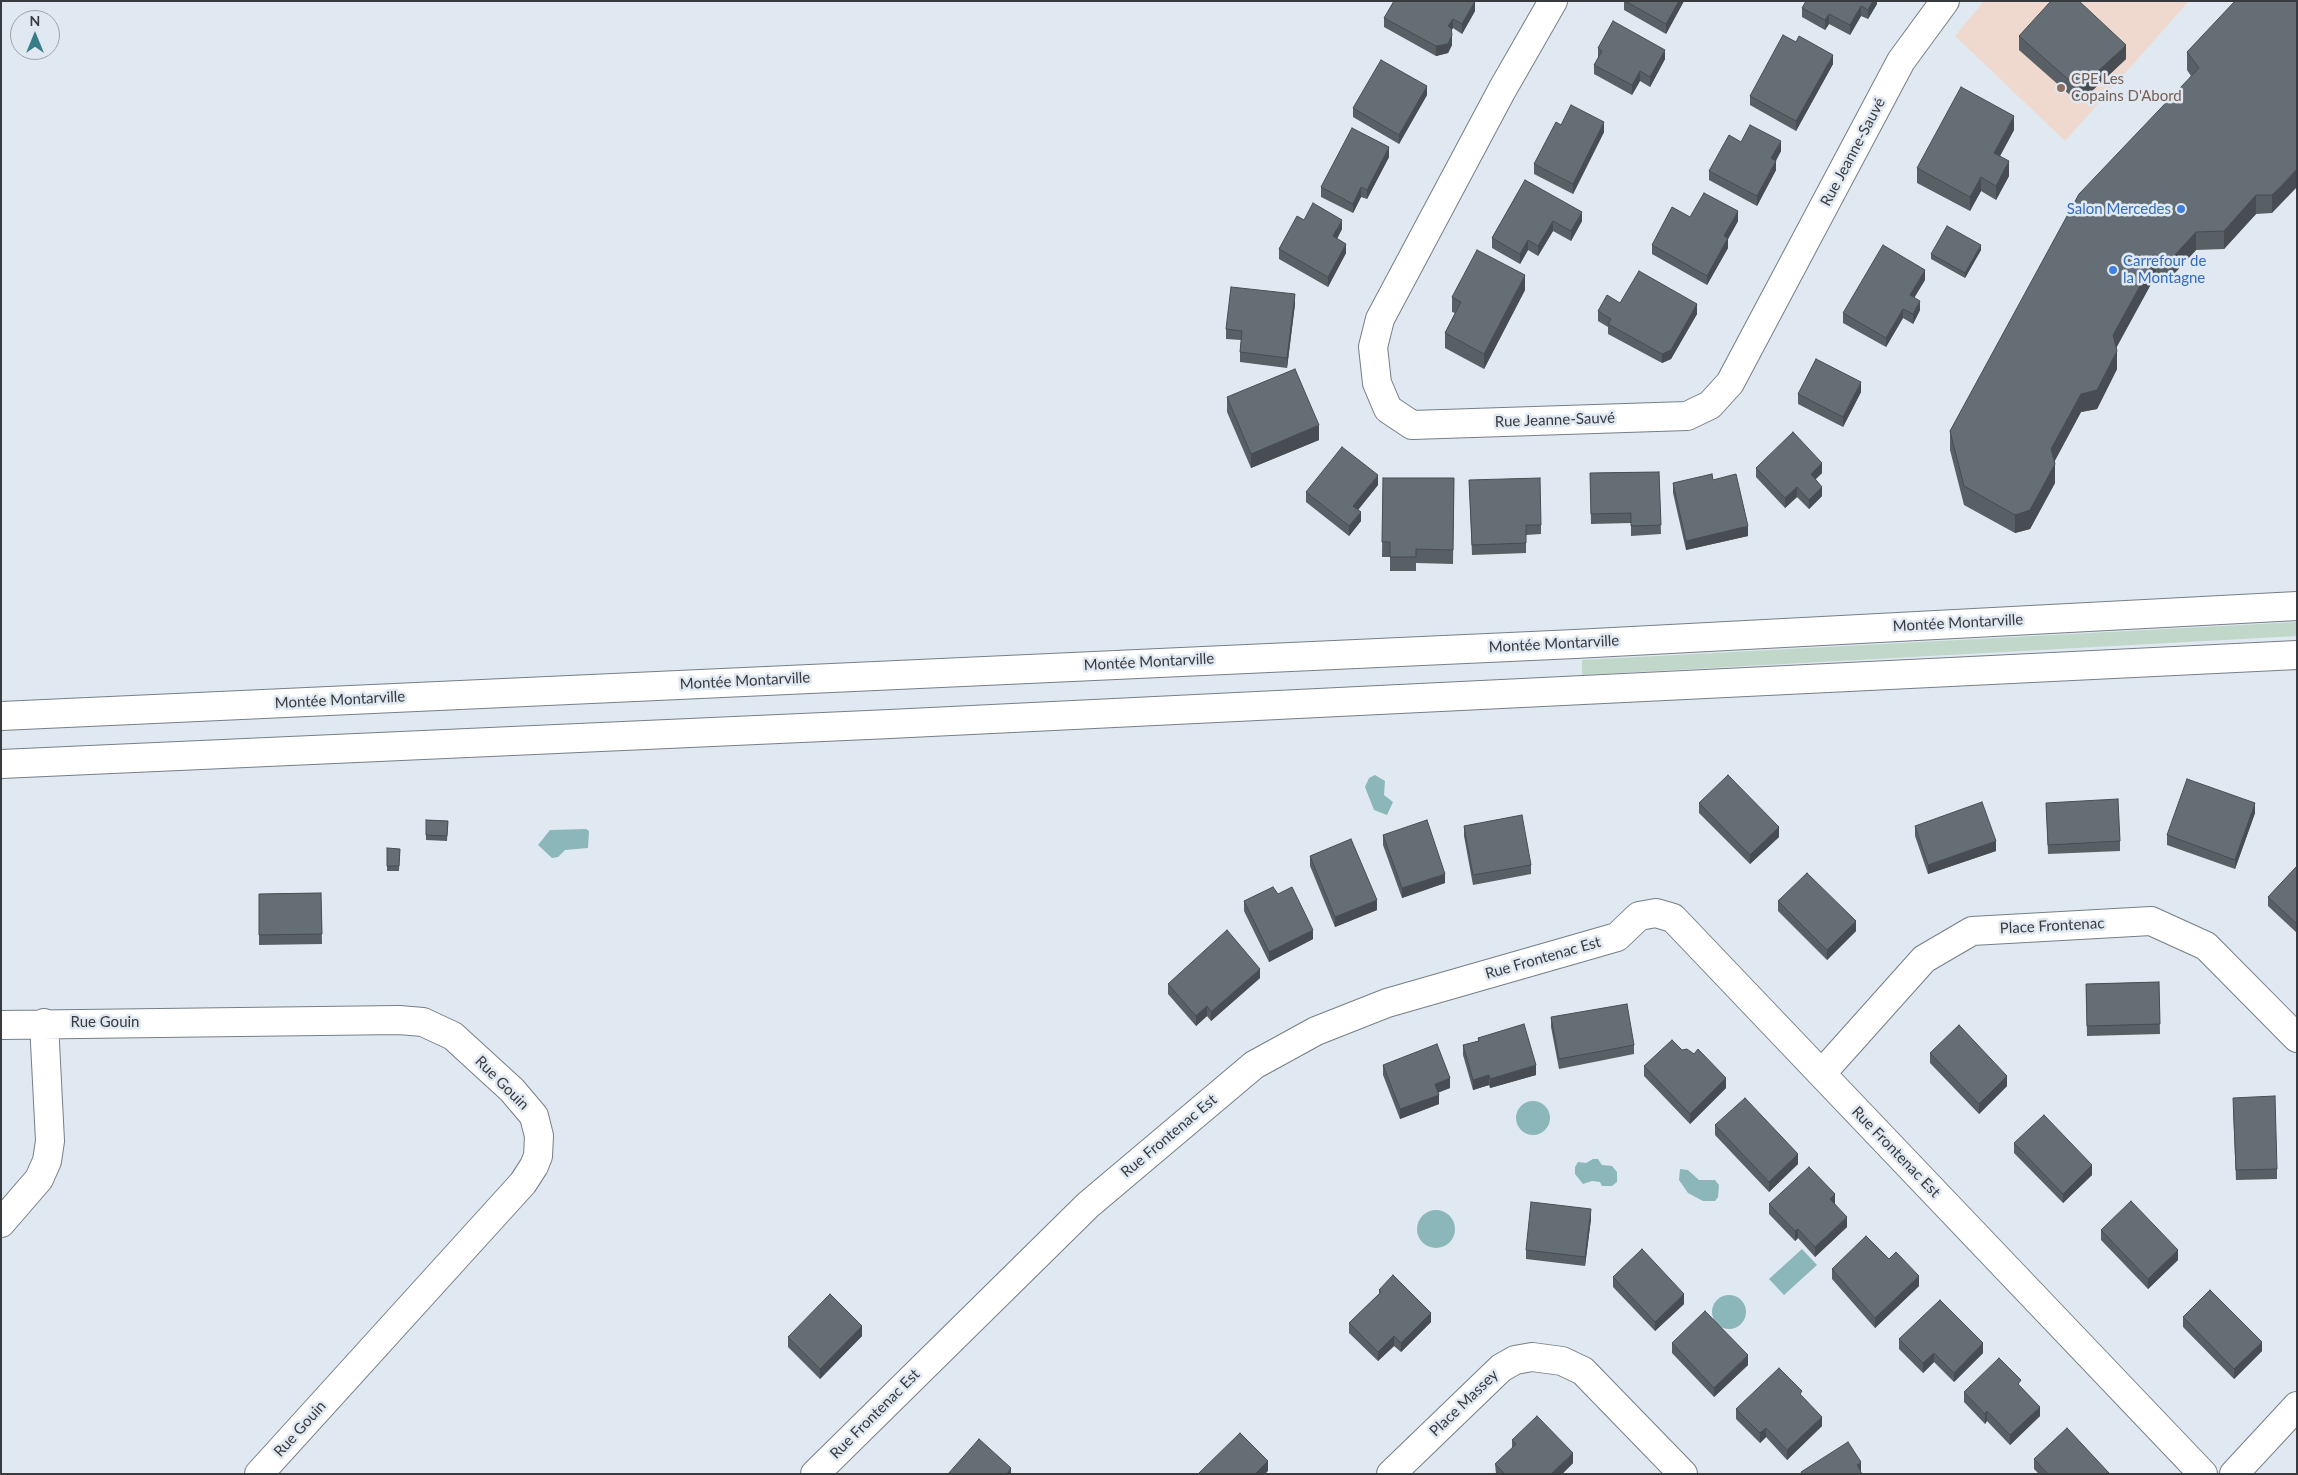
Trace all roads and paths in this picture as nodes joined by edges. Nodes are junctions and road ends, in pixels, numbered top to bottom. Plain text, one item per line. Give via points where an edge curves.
1 (1553, 1) edge
2 (1945, 1) edge
3 (2297, 601) edge
4 (2297, 606) edge
5 (2253, 607) junction
6 (2297, 655) edge
7 (1, 716) edge
8 (1, 764) edge
9 (44, 1023) junction
10 (1, 1025) edge
11 (2297, 1038) edge
12 (1822, 1073) junction
13 (1, 1223) edge
14 (2297, 1406) edge
15 (259, 1474) edge
16 (815, 1474) edge
17 (1391, 1474) edge
18 (1683, 1474) edge
19 (2202, 1474) edge
20 (2234, 1474) edge

1 - 2 street, Rue Jeanne-Sauvé via 1380,319 1373,347 1377,383 1388,409 1412,425 1687,416 1710,405 1738,370 1901,61
3 - 5 street
4 - 5 street, Montée Montarville
5 - 7 street, Montée Montarville via 1575,644
6 - 8 street
9 - 10 street, Rue Gouin
9 - 13 street via 50,1141 47,1161 39,1179
9 - 15 street, Rue Gouin via 423,1022 453,1036 512,1090 534,1116 539,1146 534,1166 526,1179
11 - 12 street, Place Frontenac via 2206,946 2151,921 1972,931 1924,959
12 - 16 street, Rue Frontenac Est via 1673,918 1656,913 1639,916 1617,937 1387,1004 1316,1031 1254,1065 1088,1205
12 - 19 street, Rue Frontenac Est
14 - 20 street
17 - 18 street, Place Massey via 1501,1368 1515,1360 1532,1357 1562,1361 1584,1371

